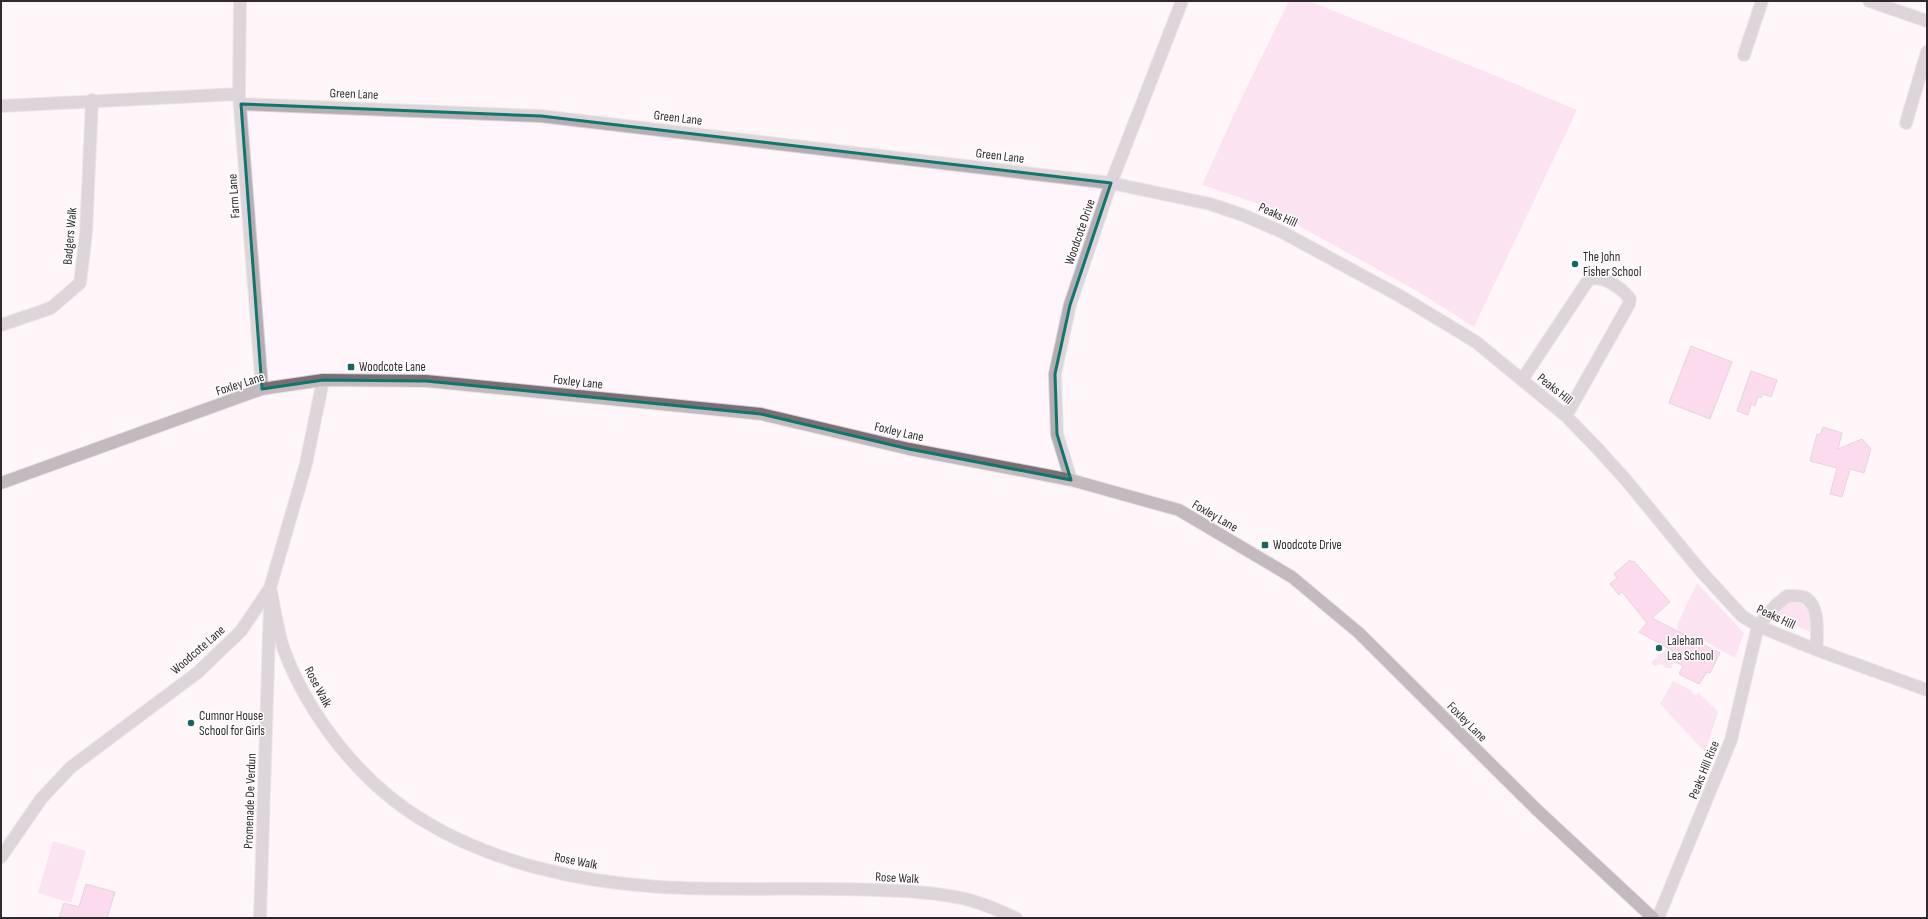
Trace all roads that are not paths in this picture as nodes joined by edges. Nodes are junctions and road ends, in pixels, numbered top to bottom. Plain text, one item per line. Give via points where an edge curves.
1 (240, 1) edge
2 (1182, 1) edge
3 (1762, 1) edge
4 (1869, 1) edge
5 (1927, 21) edge
6 (1927, 52) edge
7 (1744, 55) dead end
8 (240, 99) junction
9 (92, 100) junction
10 (1, 106) edge
11 (1906, 123) dead end
12 (1111, 183) junction
13 (1, 325) edge
14 (322, 380) junction
15 (1522, 380) junction
16 (262, 389) junction
17 (1566, 416) junction
18 (1071, 480) junction
19 (1, 484) edge
20 (270, 588) junction
21 (1758, 626) junction
22 (1817, 650) junction
23 (1927, 690) edge
24 (1, 856) edge
25 (260, 918) edge
26 (1016, 918) edge
27 (1652, 918) edge
28 (1658, 918) edge

1 - 8 street, Farm Lane
2 - 12 street, Woodcote Drive
3 - 7 street
4 - 5 street
6 - 11 street
8 - 9 street, Green Lane
8 - 12 street, Green Lane via 541,116
8 - 16 street, Farm Lane
9 - 10 street, Green Lane
9 - 13 street, Badgers Walk via 86,233 80,283 51,308
12 - 15 street, Peaks Hill via 1210,204 1282,232 1400,296 1476,342
12 - 18 street, Woodcote Drive via 1070,305 1055,374 1057,434
14 - 16 main road, Foxley Lane
14 - 18 main road, Foxley Lane via 426,381 761,414 909,449
14 - 20 street, Woodcote Lane via 306,464
15 - 17 street, Peaks Hill
15 - 17 street via 1589,279 1603,279 1626,294 1630,299 1629,304
16 - 19 main road, Foxley Lane
17 - 21 street, Peaks Hill via 1626,480 1724,598 1742,616
18 - 27 main road, Foxley Lane via 1179,510 1292,577 1359,633 1536,809
20 - 24 street, Woodcote Lane via 241,631 197,673 71,767 40,799
20 - 25 street, Promenade De Verdun
20 - 26 street, Rose Walk via 284,648 301,688 345,753 406,809 470,844 532,866 611,882 660,887 835,888 917,892 963,898
21 - 22 street, Peaks Hill
21 - 22 street via 1787,596 1805,598 1815,610
21 - 28 street, Peaks Hill Rise via 1731,740
22 - 23 street, Peaks Hill

